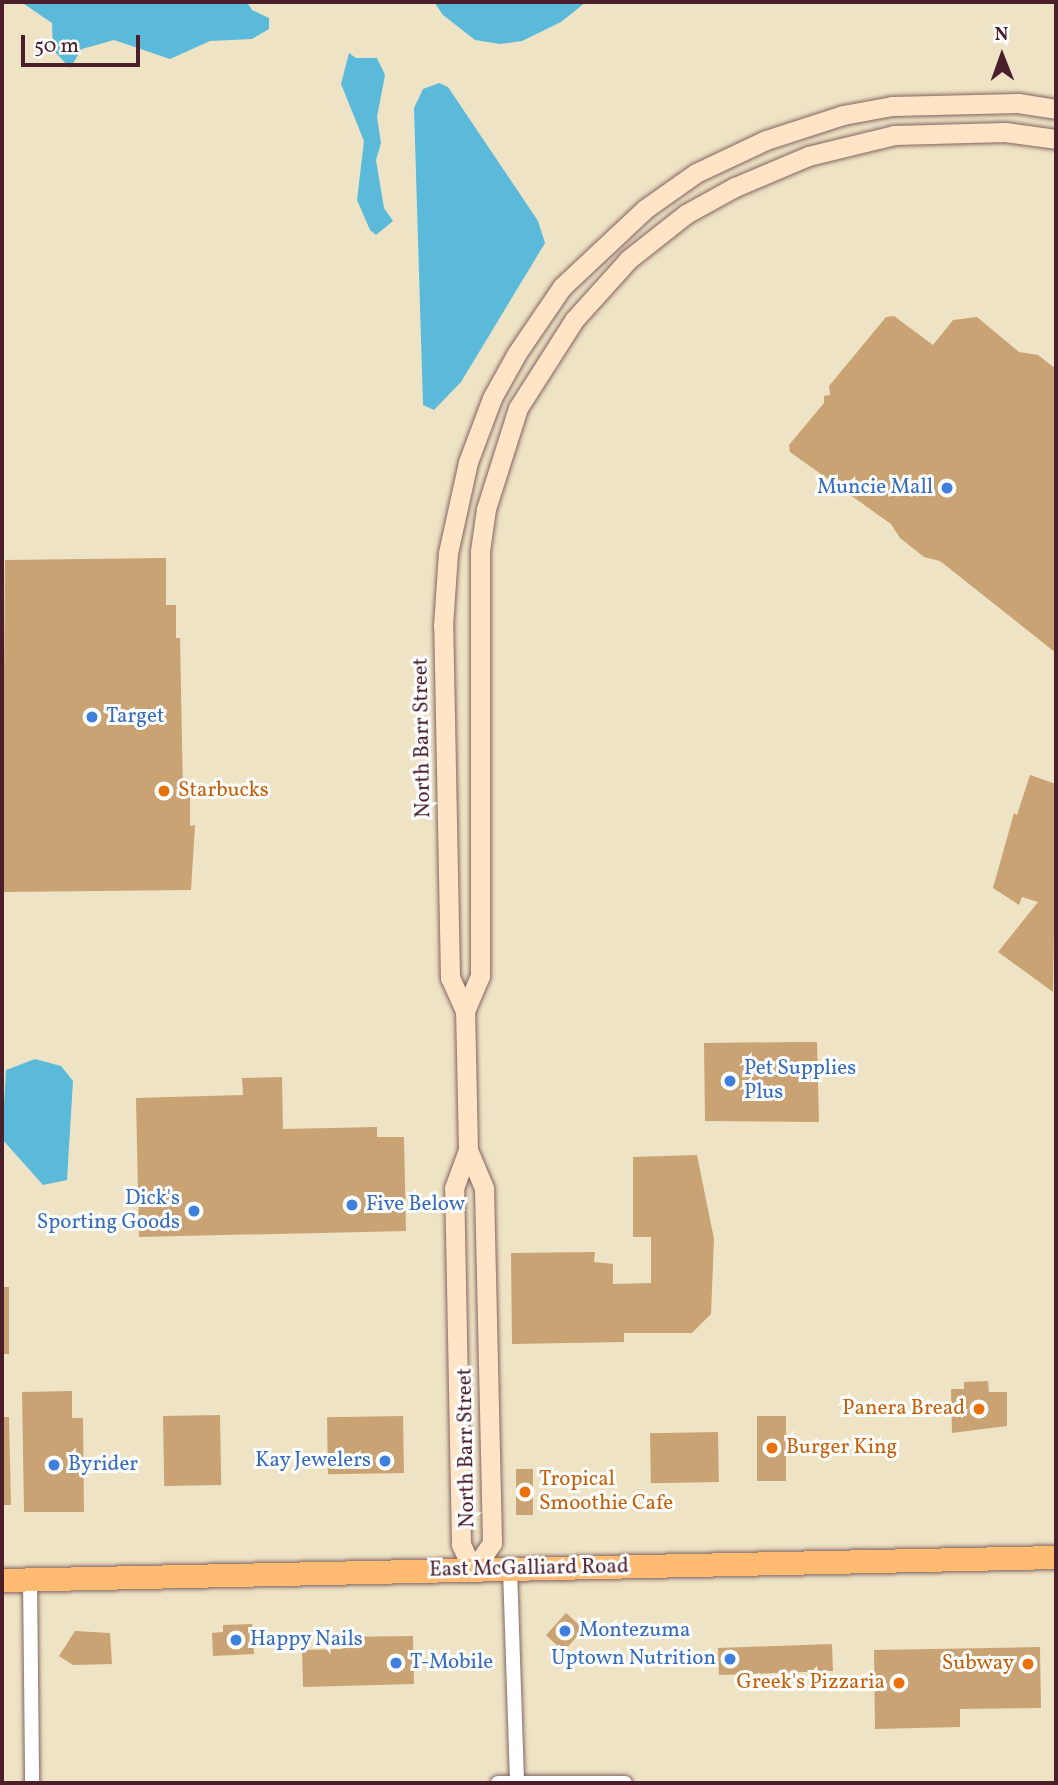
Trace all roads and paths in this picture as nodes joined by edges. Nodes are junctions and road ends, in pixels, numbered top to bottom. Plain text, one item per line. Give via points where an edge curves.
1 (1056, 108) edge
2 (1056, 139) edge
3 (466, 1011) junction
4 (468, 1150) junction
5 (1056, 1557) edge
6 (510, 1569) junction
7 (473, 1570) junction
8 (30, 1579) junction
9 (2, 1580) edge
10 (32, 1783) edge
11 (498, 1783) edge
12 (517, 1783) edge
13 (625, 1783) edge

1 - 3 street, North Barr Street via 1004,103 892,106 843,115 766,140 696,173 645,209 562,287 492,398 468,462 448,554 443,626 450,978
2 - 3 street, North Barr Street via 944,131 852,142 769,171 686,215 629,259 574,320 518,408 499,462 480,551 480,976
3 - 4 street, North Barr Street
4 - 7 street, North Barr Street via 454,1188 461,1544
4 - 7 street, North Barr Street via 484,1188 492,1543
5 - 6 main road, East McGalliard Road
6 - 7 main road, East McGalliard Road
6 - 12 street
7 - 8 main road, East McGalliard Road
8 - 9 main road, East McGalliard Road
8 - 10 street
11 - 12 street
12 - 13 street

